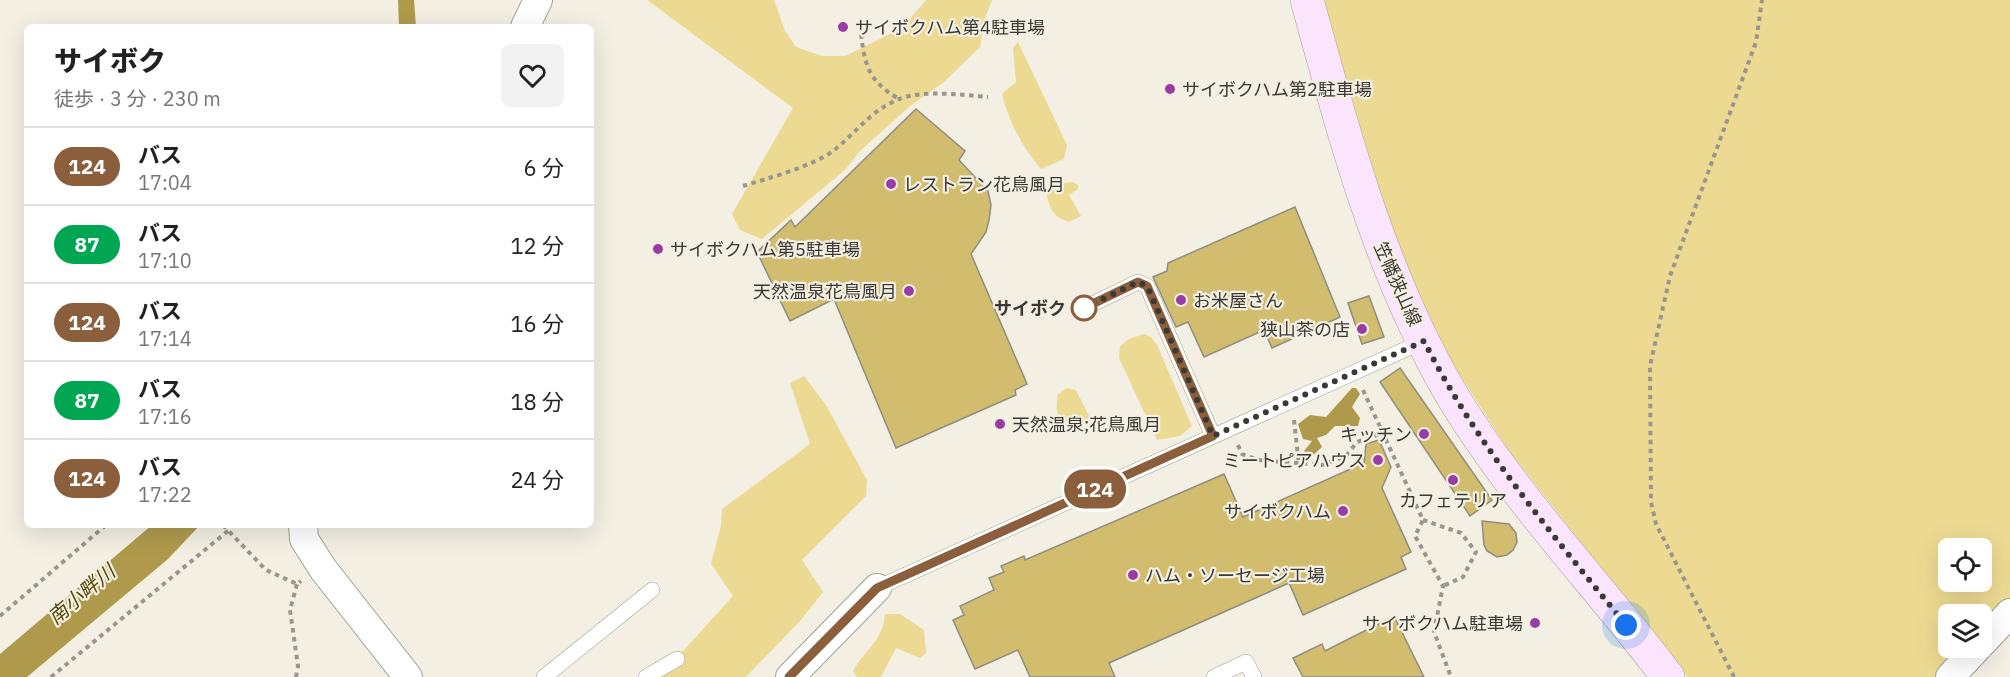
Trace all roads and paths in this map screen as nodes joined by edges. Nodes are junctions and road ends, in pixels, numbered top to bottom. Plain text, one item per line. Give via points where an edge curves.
1 (538, 0) edge
2 (1307, 0) edge
3 (1762, 0) edge
4 (526, 24) edge
5 (861, 34) dead end
6 (988, 97) dead end
7 (899, 99) junction
8 (742, 186) dead end
9 (1084, 308) dead end
10 (1424, 341) junction
11 (1355, 373) junction
12 (1286, 404) junction
13 (1228, 429) junction
14 (1383, 433) junction
15 (1213, 436) junction
16 (1299, 465) junction
17 (1423, 520) junction
18 (103, 528) edge
19 (303, 528) edge
20 (228, 530) joint
21 (323, 569) junction
22 (297, 584) junction
23 (1443, 586) junction
24 (877, 588) joint
25 (652, 590) dead end
26 (2010, 613) edge
27 (0, 616) edge
28 (1992, 632) edge
29 (1968, 658) edge
30 (677, 659) dead end
31 (51, 677) edge
32 (296, 677) edge
33 (408, 677) edge
34 (544, 677) edge
35 (646, 677) edge
36 (789, 677) edge
37 (1214, 677) edge
38 (1254, 677) edge
39 (1451, 677) edge
40 (1668, 677) edge
41 (1734, 677) edge
42 (1950, 677) edge

1 - 4 street
2 - 10 main road, 笠幡狭山線 via 1373,225
3 - 41 path via 1756,42 1670,276 1650,366 1651,502 1656,524
5 - 7 path via 870,73 880,87
6 - 7 path via 941,94
7 - 8 path via 877,111 831,153
9 - 15 lane via 1138,282 1147,286
10 - 11 lane
10 - 40 main road, 笠幡狭山線 via 1490,451
11 - 12 lane
11 - 14 path
12 - 13 lane
12 - 16 path via 1294,417
13 - 15 lane
13 - 16 path via 1242,454
14 - 16 path via 1358,442 1346,456 1332,462
14 - 17 path
15 - 24 lane
17 - 23 path via 1415,536
17 - 23 path via 1461,533 1476,552 1463,577
18 - 27 path
19 - 21 street via 304,539
20 - 22 path via 266,570
20 - 31 path
21 - 22 path
21 - 33 street
22 - 32 path via 290,610
23 - 39 path via 1434,632
24 - 36 street
25 - 34 lane
26 - 28 street
29 - 42 street
30 - 35 lane
37 - 38 lane via 1246,662

